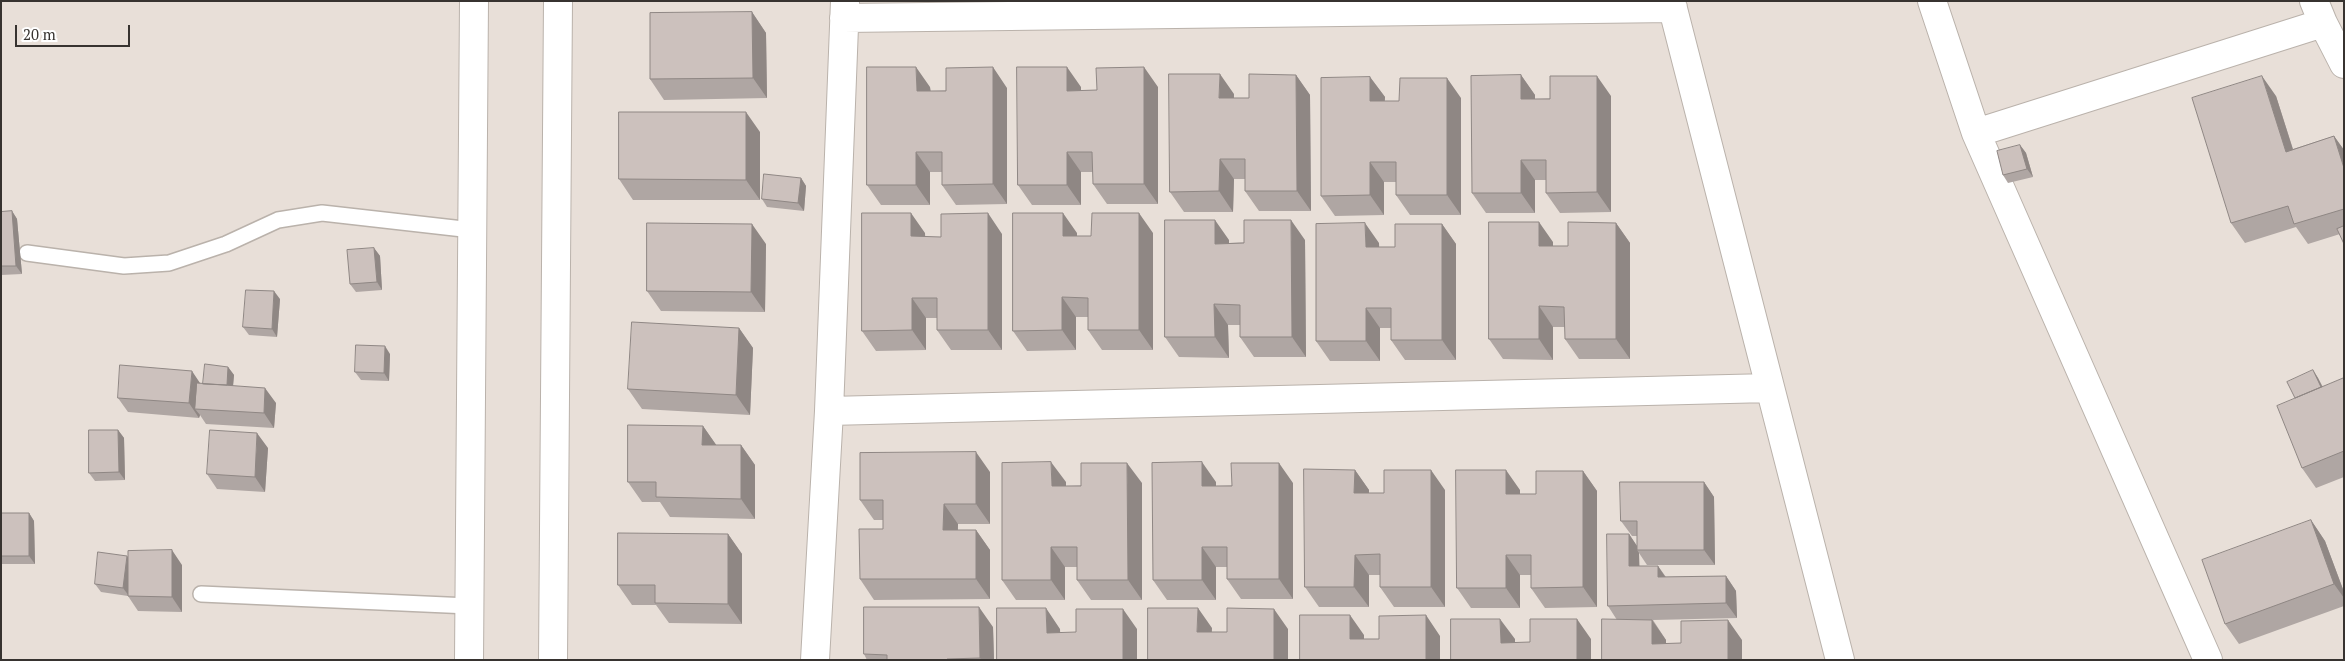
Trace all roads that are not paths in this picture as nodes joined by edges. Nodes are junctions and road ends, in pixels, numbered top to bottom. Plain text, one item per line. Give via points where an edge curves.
1 (474, 1) edge
2 (558, 1) edge
3 (1932, 1) edge
4 (1672, 5) edge
5 (845, 10) edge
6 (2319, 12) edge
7 (2344, 64) edge
8 (1976, 133) junction
9 (472, 230) junction
10 (27, 253) dead end
11 (1770, 388) junction
12 (830, 411) junction
13 (201, 594) dead end
14 (469, 606) junction
15 (469, 660) edge
16 (553, 660) edge
17 (815, 660) edge
18 (1840, 660) edge
19 (2208, 660) edge

1 - 9 street
2 - 16 street
3 - 8 street
4 - 5 street
4 - 11 street
5 - 12 street
6 - 7 street
6 - 8 street
8 - 19 street
9 - 10 lane via 322,213 278,220 226,244 169,263 124,266
9 - 14 street
11 - 12 street
11 - 18 street
12 - 17 street
13 - 14 lane
14 - 15 street

